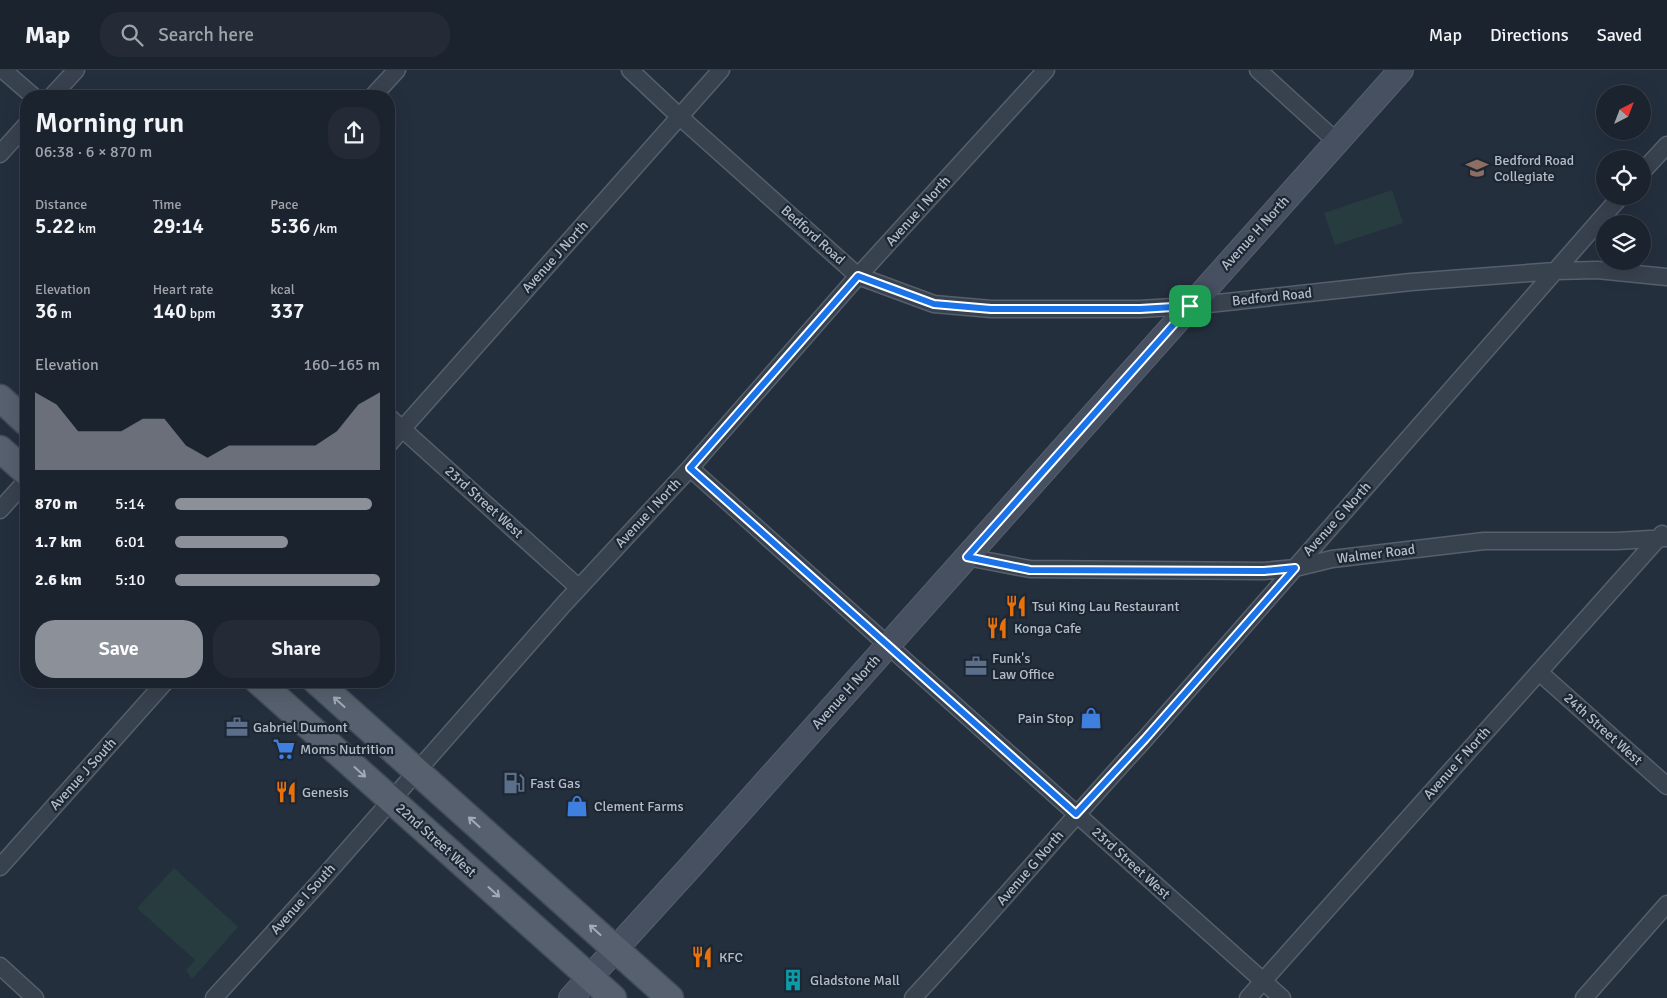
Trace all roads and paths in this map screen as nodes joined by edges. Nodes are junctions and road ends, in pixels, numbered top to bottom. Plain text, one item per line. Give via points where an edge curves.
1 (3, 70) edge
2 (76, 70) edge
3 (397, 70) edge
4 (630, 70) edge
5 (721, 70) edge
6 (1046, 70) edge
7 (1258, 70) edge
8 (1400, 70) edge
9 (26, 90) edge
10 (58, 90) edge
11 (379, 90) edge
12 (680, 117) junction
13 (20, 132) edge
14 (1337, 142) junction
15 (1667, 145) edge
16 (0, 154) edge
17 (1651, 162) edge
18 (1613, 205) edge
19 (1555, 271) junction
20 (858, 276) junction
21 (1667, 277) edge
22 (1190, 306) junction
23 (0, 398) edge
24 (20, 416) edge
25 (395, 423) edge
26 (401, 429) junction
27 (395, 436) edge
28 (0, 449) edge
29 (20, 467) edge
30 (690, 468) junction
31 (20, 488) edge
32 (0, 510) edge
33 (1664, 535) edge
34 (967, 557) junction
35 (1295, 568) junction
36 (579, 588) junction
37 (888, 645) junction
38 (1539, 672) junction
39 (160, 688) edge
40 (266, 688) edge
41 (324, 688) edge
42 (416, 771) junction
43 (1667, 786) edge
44 (391, 799) junction
45 (1076, 814) junction
46 (0, 867) edge
47 (1667, 904) edge
48 (615, 949) junction
49 (0, 966) edge
50 (590, 978) junction
51 (1263, 981) junction
52 (36, 998) edge
53 (214, 998) edge
54 (571, 998) edge
55 (613, 998) edge
56 (670, 998) edge
57 (913, 998) edge
58 (1248, 998) edge
59 (1282, 998) edge
60 (1584, 998) edge

1 - 9 street
2 - 10 street
3 - 11 street
4 - 12 street, Bedford Road
5 - 12 street, Avenue J North
6 - 20 street, Avenue I North
7 - 14 street
8 - 14 street, Avenue H North
12 - 20 street, Bedford Road
12 - 26 street, Avenue J North
13 - 16 street
14 - 22 street, Avenue H North
15 - 17 street
18 - 19 street, Avenue G North
19 - 21 street, Bedford Road via 1597,270
19 - 22 street, Bedford Road via 1410,282
19 - 35 street, Avenue G North
20 - 22 street, Bedford Road via 934,304 991,309
20 - 30 street, Avenue I North
22 - 34 street, Avenue H North
23 - 24 main road
25 - 26 street, 23rd Street West
26 - 27 street, Avenue J North
26 - 36 street, 23rd Street West
28 - 29 main road
30 - 36 street, Avenue I North
30 - 37 street, 23rd Street West
31 - 32 street
33 - 35 street, Walmer Road via 1617,540 1484,541 1332,559
33 - 38 street, Avenue F North
34 - 35 street, Walmer Road via 1030,570 1264,571
34 - 37 street, Avenue H North
35 - 45 street, Avenue G North
36 - 42 street, Avenue I North
37 - 45 street, 23rd Street West
37 - 48 street, Avenue H North
38 - 43 street, 24th Street West
38 - 51 street, Avenue F North
39 - 46 street, Avenue J South
40 -> 44 main road, 22nd Street West
42 -> 41 main road
42 - 44 street, Avenue I North
48 -> 42 main road
44 -> 50 main road, 22nd Street West
44 - 53 street, Avenue I South
45 - 51 street, 23rd Street West
45 - 57 street, Avenue G North
47 - 60 street
48 - 50 street, Avenue H North
48 - 56 main road
49 - 52 street
50 - 54 street, Avenue H North
50 - 55 main road, 22nd Street West
51 - 58 street, Avenue F North
51 - 59 street, 23rd Street West

